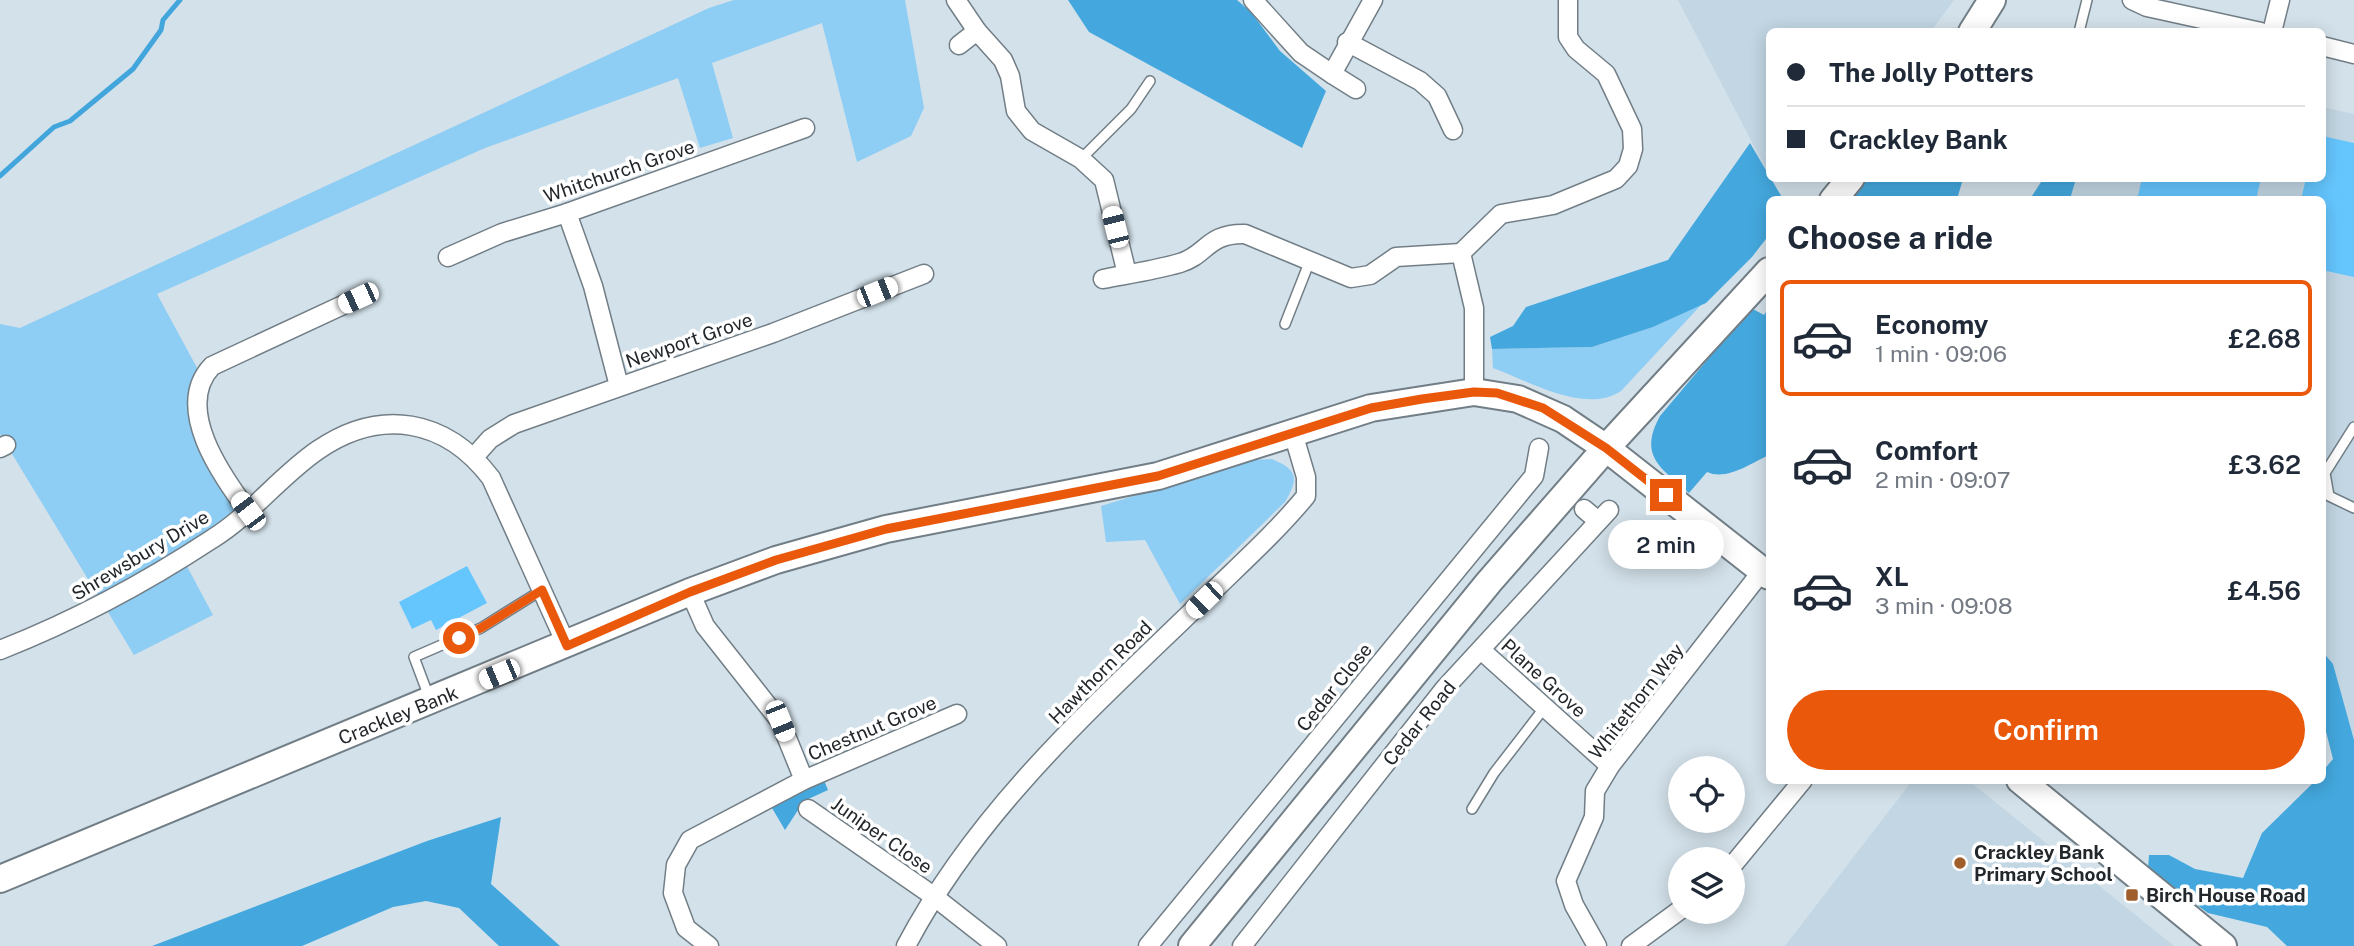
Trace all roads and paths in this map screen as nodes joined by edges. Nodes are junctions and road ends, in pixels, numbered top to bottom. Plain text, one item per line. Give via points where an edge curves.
1 (956, 0) edge
2 (1253, 0) edge
3 (1373, 0) edge
4 (1568, 0) edge
5 (1992, 0) edge
6 (2087, 0) edge
7 (2132, 0) edge
8 (2280, 0) edge
9 (1974, 28) edge
10 (2080, 28) edge
11 (2227, 28) edge
12 (2273, 28) edge
13 (977, 32) junction
14 (1347, 42) junction
15 (959, 45) dead end
16 (2326, 47) edge
17 (2354, 54) edge
18 (1332, 74) junction
19 (1150, 81) dead end
20 (1356, 89) dead end
21 (805, 128) dead end
22 (1453, 130) dead end
23 (1081, 159) junction
24 (1848, 182) edge
25 (1836, 196) edge
26 (567, 213) junction
27 (1461, 253) junction
28 (448, 257) dead end
29 (1309, 263) junction
30 (924, 274) dead end
31 (1127, 274) junction
32 (1766, 274) edge
33 (1103, 279) dead end
34 (358, 298) dead end
35 (1285, 324) dead end
36 (619, 386) junction
37 (1474, 392) junction
38 (2354, 427) edge
39 (1293, 433) junction
40 (1539, 448) dead end
41 (1606, 448) junction
42 (474, 457) junction
43 (2326, 470) edge
44 (2326, 478) edge
45 (2354, 508) edge
46 (1584, 509) dead end
47 (248, 511) junction
48 (1766, 574) edge
49 (542, 590) junction
50 (690, 592) junction
51 (567, 646) junction
52 (0, 650) edge
53 (1481, 650) junction
54 (431, 702) junction
55 (1545, 707) junction
56 (957, 714) dead end
57 (1610, 766) junction
58 (1285, 778) junction
59 (804, 780) junction
60 (1800, 784) edge
61 (2025, 784) edge
62 (1310, 801) junction
63 (807, 809) dead end
64 (1472, 809) dead end
65 (1745, 850) edge
66 (0, 879) edge
67 (932, 895) junction
68 (1668, 919) edge
69 (709, 946) edge
70 (906, 946) edge
71 (997, 946) edge
72 (1148, 946) edge
73 (1192, 946) edge
74 (1242, 946) edge
75 (1597, 946) edge
76 (1631, 946) edge
77 (2223, 946) edge

1 - 13 street
2 - 18 street via 1301,53
3 - 14 street
4 - 27 street via 1568,37 1606,74 1632,129 1628,166 1616,179 1553,205 1501,214
5 - 9 street
6 - 10 lane
7 - 11 street
8 - 12 street
13 - 15 street
13 - 23 street via 1003,60 1016,111 1032,131
14 - 18 street
14 - 22 street via 1420,81 1437,96
16 - 17 street
18 - 20 street
19 - 23 lane via 1131,109
21 - 26 street, Whitchurch Grove
23 - 31 street via 1104,180
24 - 25 street
26 - 28 street, Whitchurch Grove via 502,233
26 - 36 street via 593,286
27 - 29 street via 1396,257 1361,278
27 - 37 street via 1474,308
29 - 31 street via 1245,234 1228,234 1184,262
29 - 35 lane
30 - 36 street, Newport Grove
31 - 33 street
32 - 41 street, Cedar Road
34 - 47 street via 212,366 202,377 196,390 197,417 224,480
36 - 42 street, Newport Grove via 514,424 490,439
37 - 39 street, Crackley Bank via 1371,408
37 - 41 street, Crackley Bank via 1497,393 1543,408
38 - 43 lane
39 - 50 street, Crackley Bank via 1158,476 886,529 776,560
39 - 67 street, Hawthorn Road via 1306,477 1306,496 1026,775
40 - 58 street, Cedar Close via 1534,476
41 - 48 street, Crackley Bank
41 - 62 street, Cedar Road via 1489,582
42 - 47 street, Shrewsbury Drive via 444,434 413,424 377,426 319,449
42 - 49 street, Shrewsbury Drive via 491,478
44 - 45 lane via 2329,496
46 - 53 street, Cedar Road via 1603,516
47 - 52 street, Shrewsbury Drive via 214,538 81,615
48 - 57 street, Whitethorn Way
49 - 51 street, Shrewsbury Drive
49 - 54 lane via 481,628 414,657
50 - 51 street, Crackley Bank
50 - 59 street, Chestnut Grove via 705,626 780,721
51 - 54 street, Crackley Bank
53 - 55 street, Plane Grove
53 - 74 street, Cedar Road via 1445,688
54 - 66 street, Crackley Bank
55 - 57 street, Plane Grove
55 - 64 lane
56 - 59 street, Chestnut Grove
57 - 75 street, Whitethorn Way via 1595,791 1594,817 1566,881
58 - 62 street
58 - 72 street, Cedar Close
59 - 69 street, Chestnut Grove via 690,840 676,865 673,893 685,928
60 - 65 street
61 - 77 street
62 - 73 street, Cedar Road
63 - 67 street, Juniper Close via 826,815
67 - 70 street, Hawthorn Road
67 - 71 street, Juniper Close
68 - 76 street

